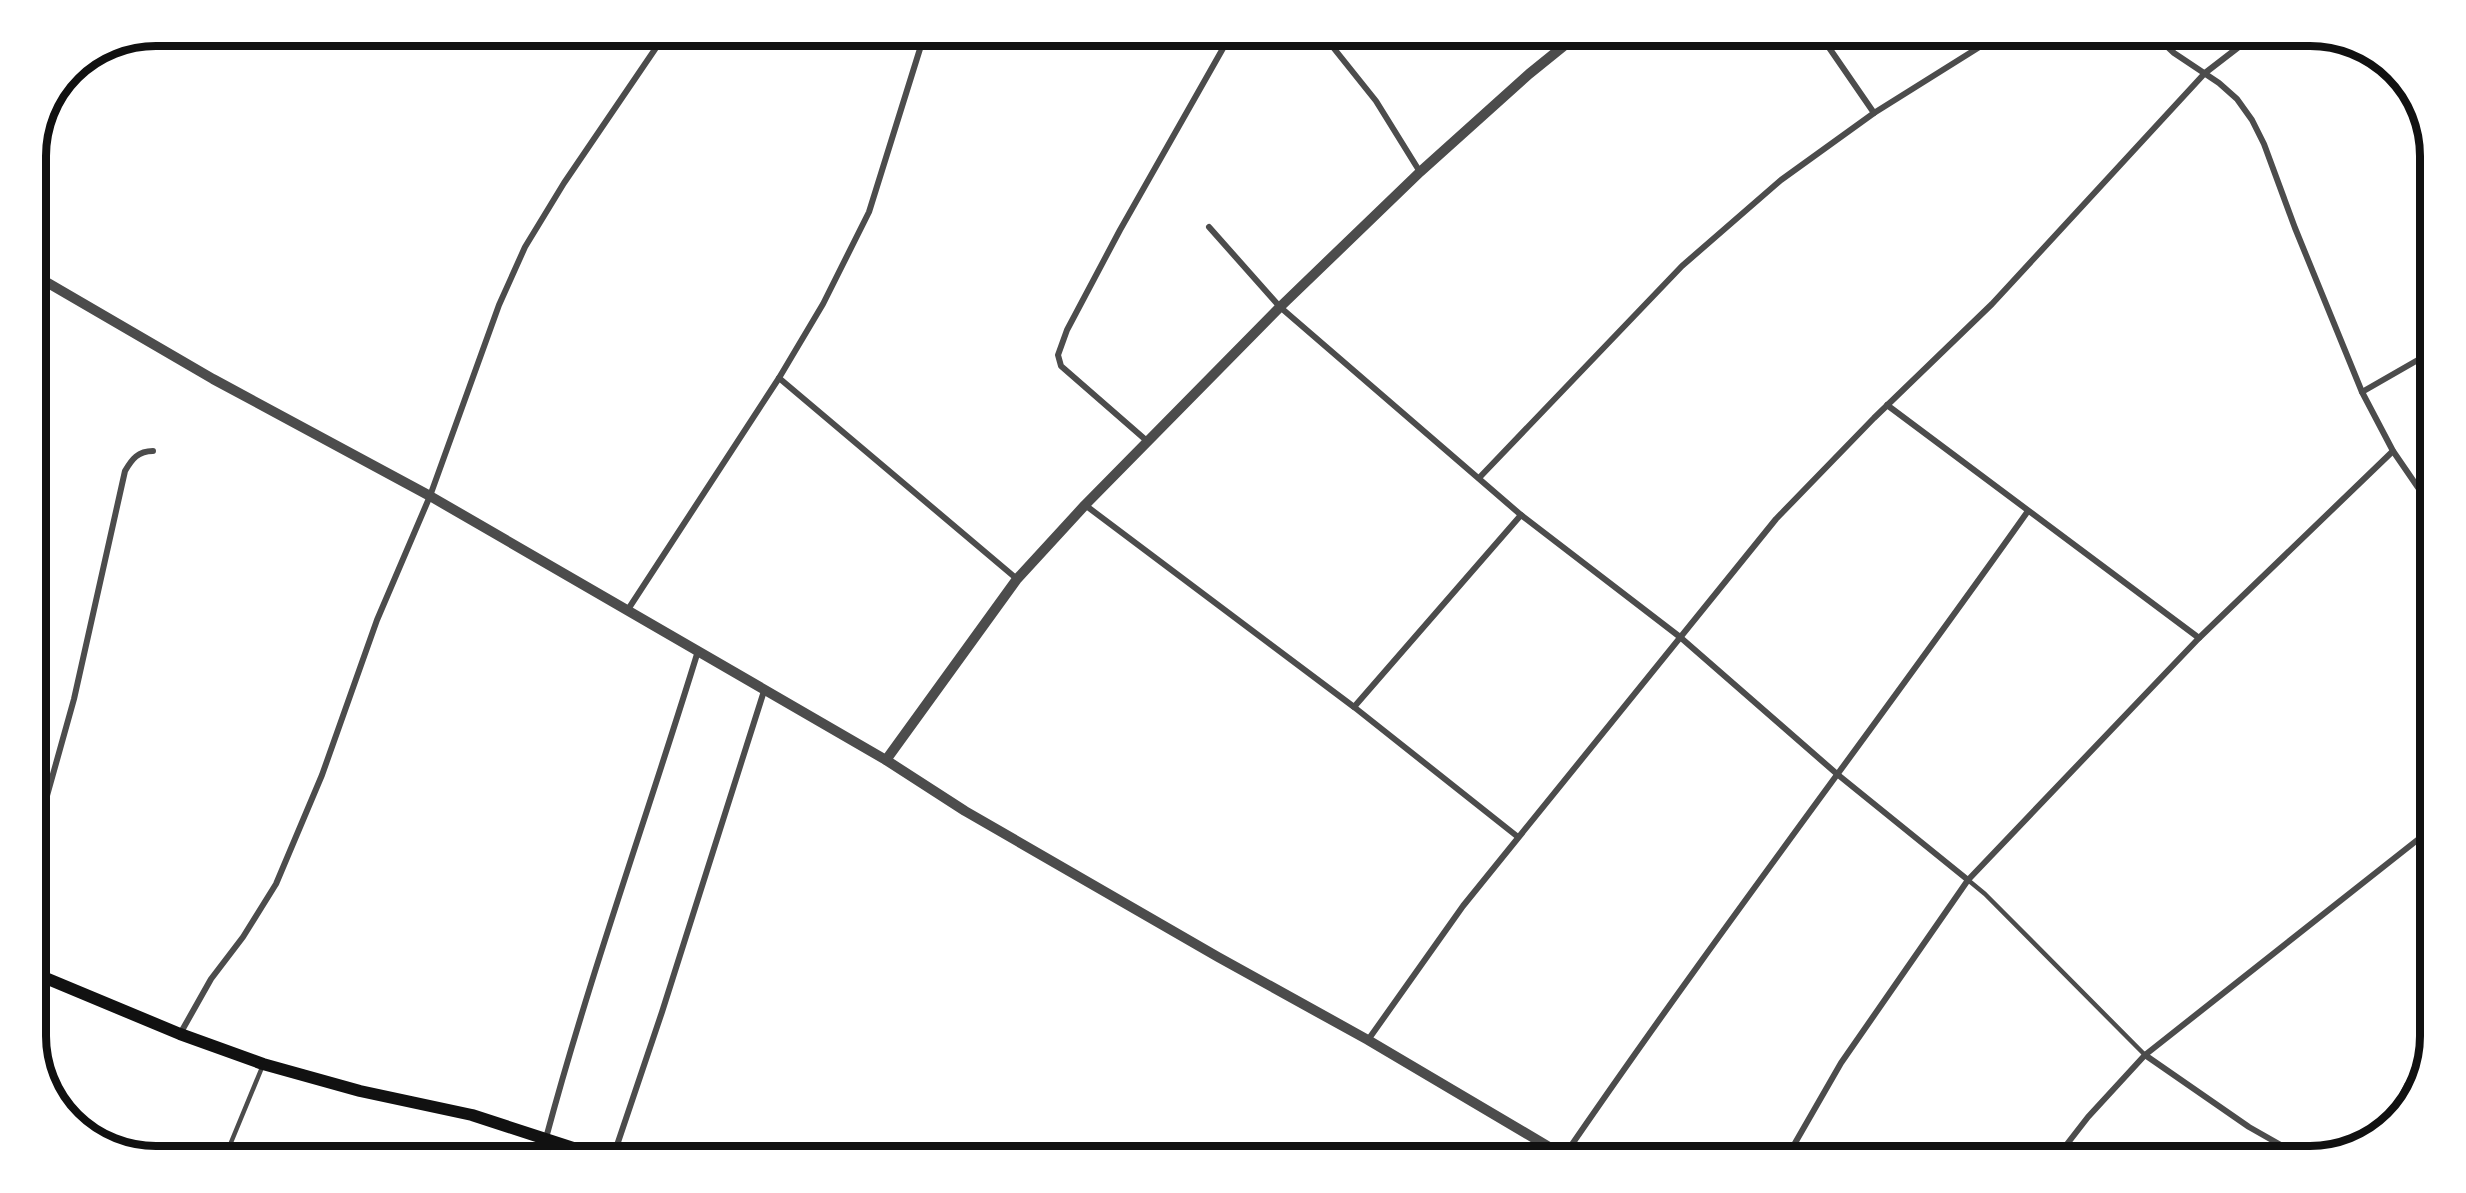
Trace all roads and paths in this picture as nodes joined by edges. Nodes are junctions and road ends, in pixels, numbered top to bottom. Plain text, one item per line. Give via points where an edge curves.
1 (1332, 46) edge
2 (1563, 46) edge
3 (1828, 46) edge
4 (1981, 46) edge
5 (2167, 46) edge
6 (2240, 46) edge
7 (657, 47) edge
8 (921, 47) edge
9 (1224, 47) edge
10 (2205, 73) junction
11 (1874, 113) junction
12 (1420, 172) junction
13 (1209, 227) dead end
14 (47, 282) edge
15 (1280, 307) junction
16 (2419, 359) edge
17 (779, 378) junction
18 (2362, 392) junction
19 (1887, 405) junction
20 (1147, 441) junction
21 (153, 451) dead end
22 (2393, 451) junction
23 (1479, 478) junction
24 (2419, 490) edge
25 (430, 496) junction
26 (1085, 505) junction
27 (2028, 511) junction
28 (1521, 515) junction
29 (1017, 579) junction
30 (627, 612) junction
31 (1680, 637) junction
32 (2199, 638) junction
33 (698, 651) junction
34 (764, 691) junction
35 (1354, 707) junction
36 (886, 760) junction
37 (1837, 774) junction
38 (47, 796) edge
39 (1518, 837) junction
40 (2420, 838) edge
41 (1968, 880) junction
42 (47, 979) edge
43 (180, 1034) junction
44 (1368, 1040) junction
45 (2145, 1054) junction
46 (263, 1065) junction
47 (2409, 1083) edge
48 (2401, 1097) edge
49 (546, 1138) junction
50 (230, 1146) edge
51 (569, 1146) edge
52 (617, 1146) edge
53 (1548, 1146) edge
54 (1572, 1146) edge
55 (1793, 1146) edge
56 (2065, 1146) edge
57 (2283, 1146) edge

1 - 12 street via 1376,101
2 - 12 street
3 - 11 street
4 - 11 street
5 - 10 street
6 - 10 street
7 - 25 street via 525,247 499,305
8 - 17 street via 869,212 823,304
9 - 20 street via 1120,230 1067,330 1058,355 1061,366
10 - 18 street via 2237,99 2264,144
10 - 19 street via 1999,296
11 - 23 street via 1781,180 1682,266
12 - 15 street
13 - 15 street
14 - 25 street via 213,380
15 - 20 street
15 - 23 street
16 - 18 street
17 - 29 street
17 - 30 street
18 - 22 street
19 - 27 street
19 - 31 street via 1776,519
20 - 26 street
21 - 38 street via 138,454 125,471 74,699
22 - 24 street
22 - 32 street
23 - 28 street
25 - 30 street
25 - 43 street via 377,620 322,775 276,884 211,979
26 - 29 street
26 - 35 street
27 - 32 street
27 - 37 street
28 - 31 street
28 - 35 street
29 - 36 street
30 - 33 street
31 - 37 street
31 - 39 street
32 - 41 street
33 - 34 street
33 - 49 street via 595,968
34 - 36 street
34 - 52 street
35 - 39 street
36 - 44 street via 965,811
37 - 41 street
37 - 54 street
39 - 44 street via 1463,906
40 - 45 street
41 - 45 lane
41 - 55 street via 1841,1063
42 - 43 main road
43 - 46 main road
44 - 53 street
45 - 56 street
45 - 57 street
46 - 49 main road via 360,1092 472,1115
46 - 50 lane
47 - 48 street
49 - 51 main road

